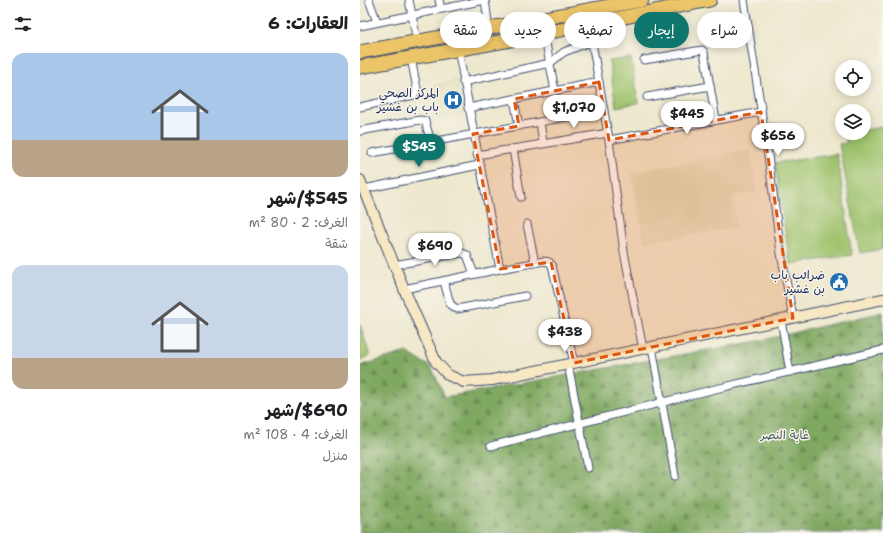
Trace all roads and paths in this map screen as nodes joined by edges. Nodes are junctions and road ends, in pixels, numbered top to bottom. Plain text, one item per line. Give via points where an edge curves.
1 (368, 0) edge
2 (408, 0) edge
3 (439, 0) edge
4 (485, 0) edge
5 (642, 0) edge
6 (710, 0) edge
7 (744, 0) edge
8 (441, 10) junction
9 (487, 12) edge
10 (412, 16) junction
11 (626, 17) edge
12 (377, 22) junction
13 (360, 26) edge
14 (492, 28) edge
15 (440, 37) edge
16 (417, 41) junction
17 (500, 41) edge
18 (547, 48) edge
19 (574, 48) edge
20 (593, 48) edge
21 (458, 49) junction
22 (360, 52) edge
23 (411, 58) junction
24 (644, 60) dead end
25 (550, 63) junction
26 (360, 67) edge
27 (463, 82) junction
28 (599, 82) junction
29 (710, 86) junction
30 (555, 91) junction
31 (647, 98) dead end
32 (514, 99) junction
33 (360, 107) edge
34 (468, 108) junction
35 (604, 110) junction
36 (761, 112) junction
37 (716, 120) junction
38 (540, 122) junction
39 (519, 126) junction
40 (360, 131) edge
41 (473, 134) junction
42 (609, 136) junction
43 (431, 142) junction
44 (544, 143) junction
45 (513, 149) junction
46 (372, 153) dead end
47 (477, 155) junction
48 (479, 165) junction
49 (362, 184) edge
50 (521, 197) dead end
51 (527, 224) dead end
52 (535, 263) junction
53 (394, 265) junction
54 (500, 268) junction
55 (474, 274) junction
56 (444, 281) junction
57 (404, 289) junction
58 (525, 296) dead end
59 (883, 299) edge
60 (793, 318) junction
61 (781, 320) junction
62 (648, 348) junction
63 (883, 350) edge
64 (571, 364) junction
65 (790, 372) junction
66 (662, 403) junction
67 (580, 424) junction
68 (491, 446) dead end
69 (588, 468) dead end
70 (675, 476) dead end

1 - 12 street
2 - 10 street
3 - 8 street
4 - 8 street
4 - 9 street
5 - 14 highway
6 - 11 highway
7 - 36 street
8 - 10 street
10 - 12 street
10 - 16 street
12 - 13 street
15 - 16 highway
16 - 22 highway
17 - 21 highway
18 - 25 street
19 - 25 street
20 - 28 street
21 - 23 highway
21 - 27 street
23 - 26 highway
23 - 33 street via 417,89 414,95
24 - 29 street via 702,50
25 - 27 street
25 - 30 street
27 - 34 street
28 - 30 street
28 - 35 street
29 - 31 street
29 - 37 street
30 - 32 street
32 - 34 street
32 - 39 street
34 - 41 street
35 - 38 street
35 - 42 street
36 - 37 street
36 - 60 street via 780,248
37 - 42 street
38 - 39 street
38 - 44 street
39 - 41 street
40 - 43 street via 420,120 425,121
41 - 43 street
41 - 47 street
42 - 44 street
42 - 62 street via 624,252
43 - 46 street
44 - 45 street
45 - 47 street
45 - 50 street
47 - 48 street
48 - 49 street
48 - 54 street
49 - 53 street
51 - 52 street
52 - 54 street
52 - 64 street via 549,262 552,265
53 - 55 street via 462,253 467,255
53 - 57 street
54 - 55 street
55 - 56 street
56 - 57 street
56 - 58 street via 450,304 457,309
57 - 64 street via 436,362 448,375 471,382
59 - 60 street
60 - 61 street
61 - 62 street
61 - 65 street
62 - 64 street
62 - 66 street
63 - 65 street
64 - 67 street
65 - 66 street
66 - 67 street
66 - 70 street
67 - 68 street
67 - 69 street

